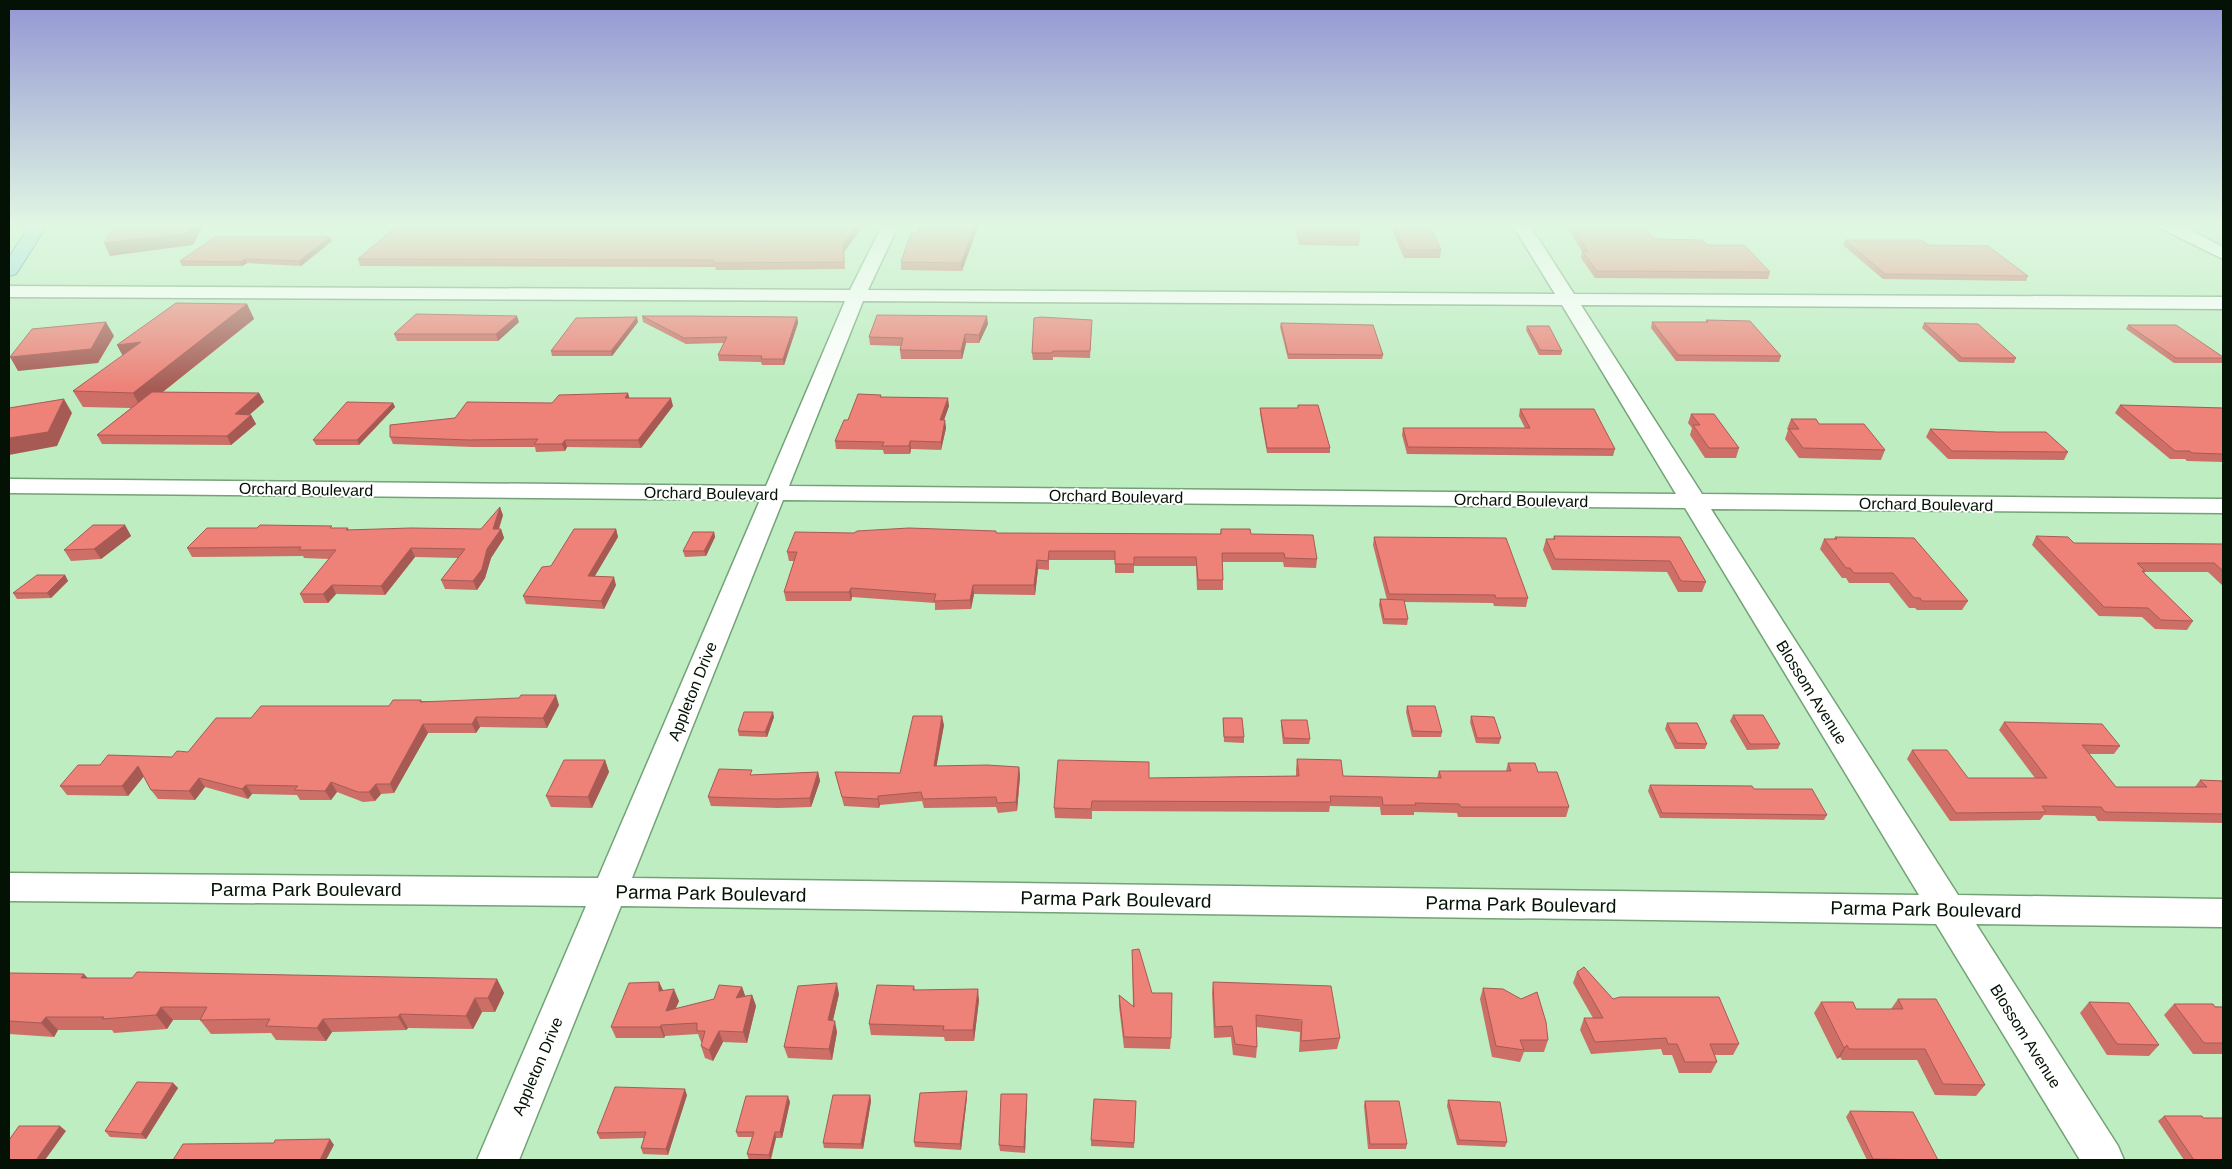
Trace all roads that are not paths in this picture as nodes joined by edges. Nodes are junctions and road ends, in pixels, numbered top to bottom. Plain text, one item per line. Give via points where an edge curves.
1 (864, 279) edge
2 (1555, 279) edge
3 (9, 291) edge
4 (856, 296) junction
5 (1569, 301) junction
6 (2223, 303) edge
7 (9, 486) edge
8 (774, 493) junction
9 (1694, 502) junction
10 (2223, 506) edge
11 (9, 887) edge
12 (610, 892) junction
13 (1948, 909) junction
14 (2223, 913) edge
15 (498, 1160) edge
16 (2103, 1160) edge

1 - 4 street, Appleton Drive
2 - 5 street, Blossom Avenue
3 - 4 street
4 - 5 street
4 - 8 street, Appleton Drive
5 - 6 street
5 - 9 street, Blossom Avenue
7 - 8 street, Orchard Boulevard
8 - 9 street, Orchard Boulevard
8 - 12 street, Appleton Drive
9 - 10 street, Orchard Boulevard
9 - 13 street, Blossom Avenue
11 - 12 street, Parma Park Boulevard
12 - 13 street, Parma Park Boulevard
12 - 15 street, Appleton Drive
13 - 14 street, Parma Park Boulevard
13 - 16 street, Blossom Avenue

